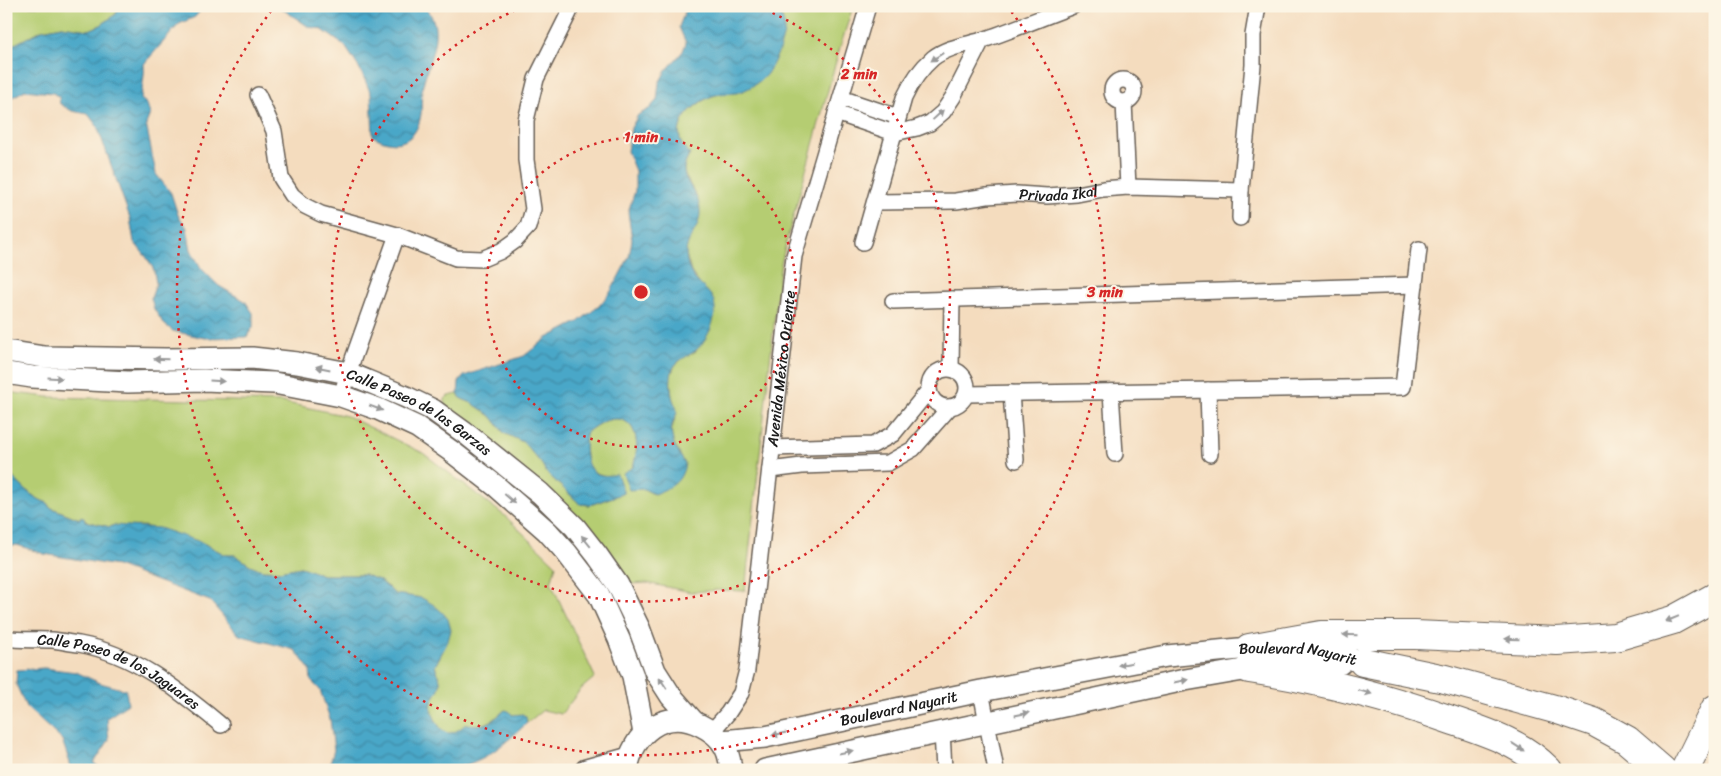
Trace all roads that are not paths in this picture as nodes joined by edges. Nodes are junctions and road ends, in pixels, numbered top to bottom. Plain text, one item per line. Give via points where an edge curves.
1 (868, 6) edge
2 (1073, 6) edge
3 (1258, 6) edge
4 (569, 13) dead end
5 (982, 40) junction
6 (258, 96) dead end
7 (841, 98) junction
8 (1124, 102) dead end
9 (836, 113) junction
10 (898, 117) junction
11 (894, 132) junction
12 (1128, 187) junction
13 (1241, 190) junction
14 (875, 202) junction
15 (1240, 218) dead end
16 (397, 235) junction
17 (864, 242) dead end
18 (1419, 249) dead end
19 (1415, 285) junction
20 (952, 299) junction
21 (893, 301) dead end
22 (6, 352) edge
23 (951, 368) junction
24 (6, 373) edge
25 (348, 373) junction
26 (929, 390) junction
27 (1208, 390) junction
28 (1110, 392) junction
29 (1011, 393) junction
30 (967, 394) junction
31 (341, 396) junction
32 (950, 407) junction
33 (772, 448) junction
34 (1115, 454) dead end
35 (1210, 454) dead end
36 (1016, 460) dead end
37 (770, 470) junction
38 (618, 585) junction
39 (599, 595) junction
40 (1715, 597) edge
41 (6, 638) edge
42 (1249, 658) junction
43 (1363, 662) joint
44 (981, 691) junction
45 (1715, 709) edge
46 (693, 721) junction
47 (986, 721) junction
48 (221, 725) dead end
49 (942, 731) junction
50 (644, 733) junction
51 (717, 736) junction
52 (628, 764) edge
53 (1660, 768) edge
54 (586, 770) edge
55 (731, 770) edge
56 (765, 770) edge
57 (944, 770) edge
58 (996, 770) edge
59 (1548, 770) edge
60 (1685, 770) edge

1 - 7 street, Avenida México Oriente
2 - 5 street
3 - 13 street
4 - 16 street via 536,79 526,120 526,160 533,208 528,227 501,251 482,259 456,258
5 -> 10 street via 934,57 912,80
11 -> 5 street via 924,126 943,112
6 - 16 street via 274,131 281,178 292,195 321,214
7 - 9 street, Avenida México Oriente
7 - 10 street
8 - 12 street
9 - 11 street
9 - 33 street, Avenida México Oriente via 794,256
10 - 11 street
11 - 14 street
12 - 13 street, Privada Ikal
12 - 14 street, Privada Ikal via 1047,196 1017,194 956,200
13 - 15 street
14 - 17 street
16 - 25 street
18 - 19 street
19 - 20 street
19 - 27 street via 1403,387
20 - 21 street
20 - 23 street
25 -> 22 street, Calle Paseo de las Garzas via 252,358 54,357
23 - 26 street via 939,370 931,378
23 - 30 street via 961,373 967,382
24 -> 31 street, Calle Paseo de las Garzas via 128,382 204,380 274,383
25 - 31 street
38 -> 25 street, Calle Paseo de las Garzas via 575,527 540,493 469,436 433,410
26 - 32 street via 932,399
26 - 33 street via 893,434 873,445
27 - 28 street
27 - 35 street
28 - 29 street
28 - 34 street
29 - 30 street
29 - 36 street
30 - 32 street via 960,403
31 -> 39 street, Calle Paseo de las Garzas via 417,427 451,451 547,531
32 - 37 street via 913,449 888,463
33 - 37 street, Avenida México Oriente
37 - 51 street, Avenida México Oriente via 747,670 741,693
38 - 39 street
46 -> 38 street, Calle Paseo de las Garzas via 655,671 640,628
39 - 50 street, Calle Paseo de las Garzas via 633,676
40 -> 42 highway via 1673,620 1615,637 1557,641 1321,634
41 - 48 street, Calle Paseo de los Jaguares via 52,640 115,654 175,687
42 - 43 street, Boulevard Nayarit via 1313,648
42 -> 44 street, Boulevard Nayarit via 1168,656
47 -> 42 street, Boulevard Nayarit via 1185,680
42 -> 59 highway via 1303,677 1410,706 1506,739
43 - 53 highway via 1445,679 1594,722 1627,740
44 - 47 street
44 -> 51 street, Boulevard Nayarit via 765,737
45 - 60 highway
46 - 50 street via 667,721
46 - 51 street
47 - 49 street, Boulevard Nayarit
47 - 58 street
56 -> 49 street, Boulevard Nayarit
49 - 57 street
50 - 52 street via 634,744
51 - 55 street via 729,756
52 - 54 street

